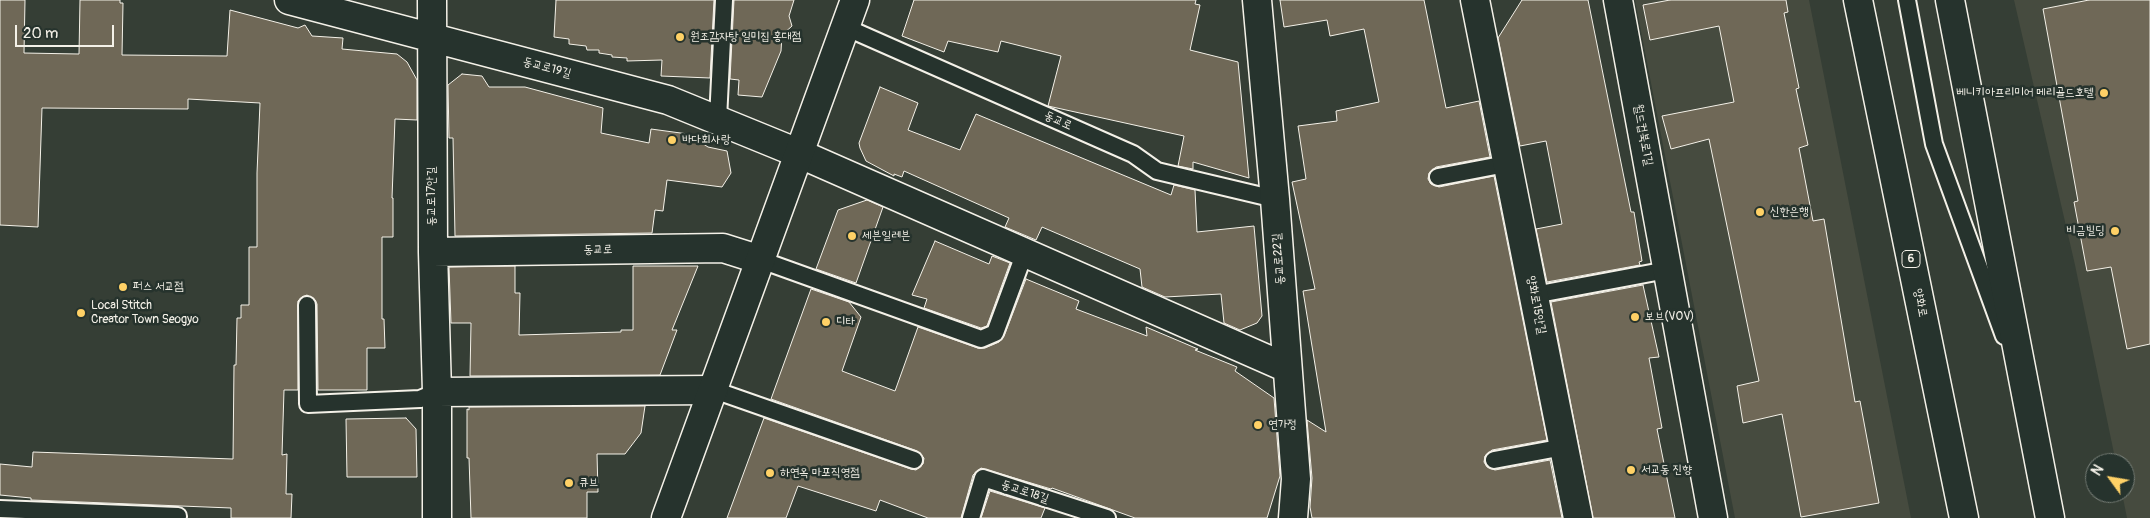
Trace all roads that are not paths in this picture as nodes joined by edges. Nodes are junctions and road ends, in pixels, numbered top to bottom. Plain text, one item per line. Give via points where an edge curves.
1 (289, 0) edge
2 (432, 0) edge
3 (724, 0) edge
4 (855, 0) edge
5 (1257, 0) edge
6 (1475, 0) edge
7 (1618, 0) edge
8 (1858, 0) edge
9 (1907, 0) edge
10 (1950, 0) edge
11 (845, 27) junction
12 (431, 37) junction
13 (718, 119) junction
14 (798, 154) junction
15 (1506, 164) junction
16 (1438, 177) dead end
17 (1275, 199) junction
18 (433, 252) junction
19 (1025, 252) junction
20 (761, 260) junction
21 (1667, 270) junction
22 (1534, 295) junction
23 (306, 305) dead end
24 (1287, 368) junction
25 (714, 390) junction
26 (437, 392) junction
27 (2026, 394) junction
28 (1564, 447) junction
29 (914, 460) dead end
30 (1494, 460) dead end
31 (0, 510) edge
32 (178, 516) dead end
33 (437, 518) edge
34 (666, 518) edge
35 (971, 518) edge
36 (1107, 518) edge
37 (1292, 518) edge
38 (1578, 518) edge
39 (1713, 518) edge
40 (1964, 518) edge
41 (2050, 518) edge

1 - 12 street, 동교로19길
2 - 12 street, 동교로17안길
3 - 13 lane
4 - 11 street
5 - 17 street, 동교로22길
6 - 15 street, 양화로15안길
7 - 21 street, 월드컵북로1길
8 - 40 street, 양화로 / 6
9 - 27 lane via 1934,144
10 - 27 street
11 - 14 street
11 - 17 lane, 동교로 via 1133,154 1157,171
12 - 13 street, 동교로19길 via 668,100
12 - 18 street, 동교로17안길
13 - 14 street, 동교로19길
14 - 19 street
14 - 20 street
15 - 16 lane
15 - 22 street, 양화로15안길
17 - 24 street, 동교로22길
18 - 20 street, 동교로 via 723,248
18 - 26 street, 동교로17안길
19 - 20 lane, 동교로 via 995,333 981,339
19 - 24 street
20 - 25 street
21 - 22 lane
21 - 39 street, 월드컵북로1길
22 - 28 street, 양화로15안길
23 - 26 lane via 308,404 420,399
24 - 37 street, 동교로22길 via 1296,479
25 - 26 street
25 - 29 lane
25 - 34 street
26 - 33 street, 동교로17안길
27 - 41 street
28 - 30 lane
28 - 38 street, 양화로15안길
31 - 32 lane
35 - 36 lane, 동교로18길 via 983,478

